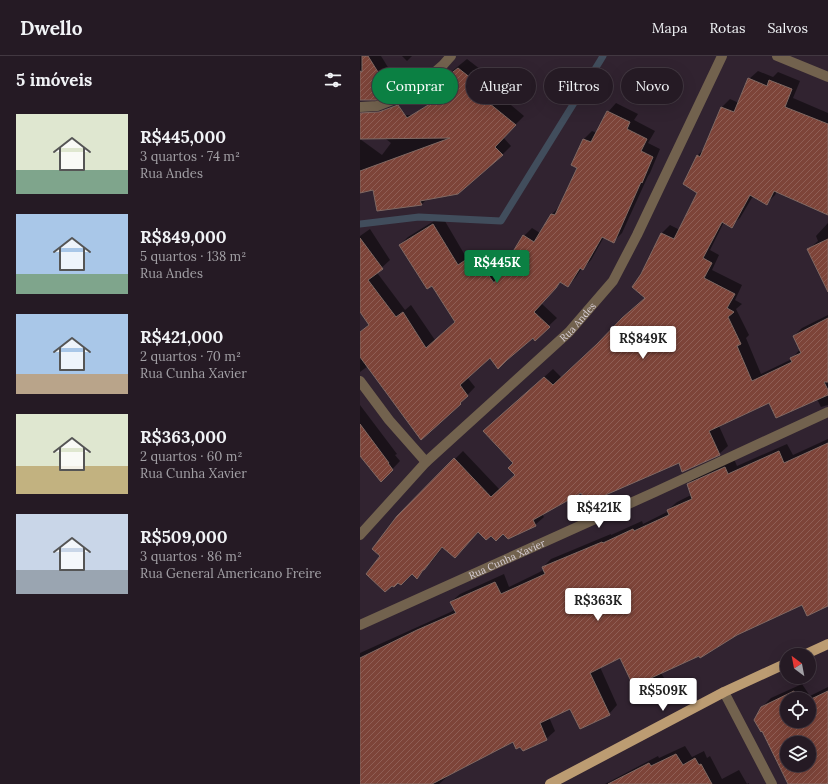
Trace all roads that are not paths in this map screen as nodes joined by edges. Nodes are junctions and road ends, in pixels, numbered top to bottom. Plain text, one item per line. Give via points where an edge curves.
1 (451, 56) edge
2 (722, 56) edge
3 (776, 56) edge
4 (828, 77) edge
5 (360, 107) edge
6 (360, 381) edge
7 (828, 412) edge
8 (426, 462) junction
9 (361, 532) edge
10 (360, 625) edge
11 (828, 644) edge
12 (816, 650) edge
13 (780, 666) edge
14 (724, 692) junction
15 (550, 784) edge
16 (772, 784) edge

1 - 5 street via 419,86 377,106
2 - 8 street, Rua Andes via 613,281 569,332
3 - 4 street
6 - 8 street via 389,420
7 - 10 street, Rua Cunha Xavier
8 - 9 street, Rua Andes
11 - 12 main road
13 - 14 main road
14 - 15 main road
14 - 16 street

